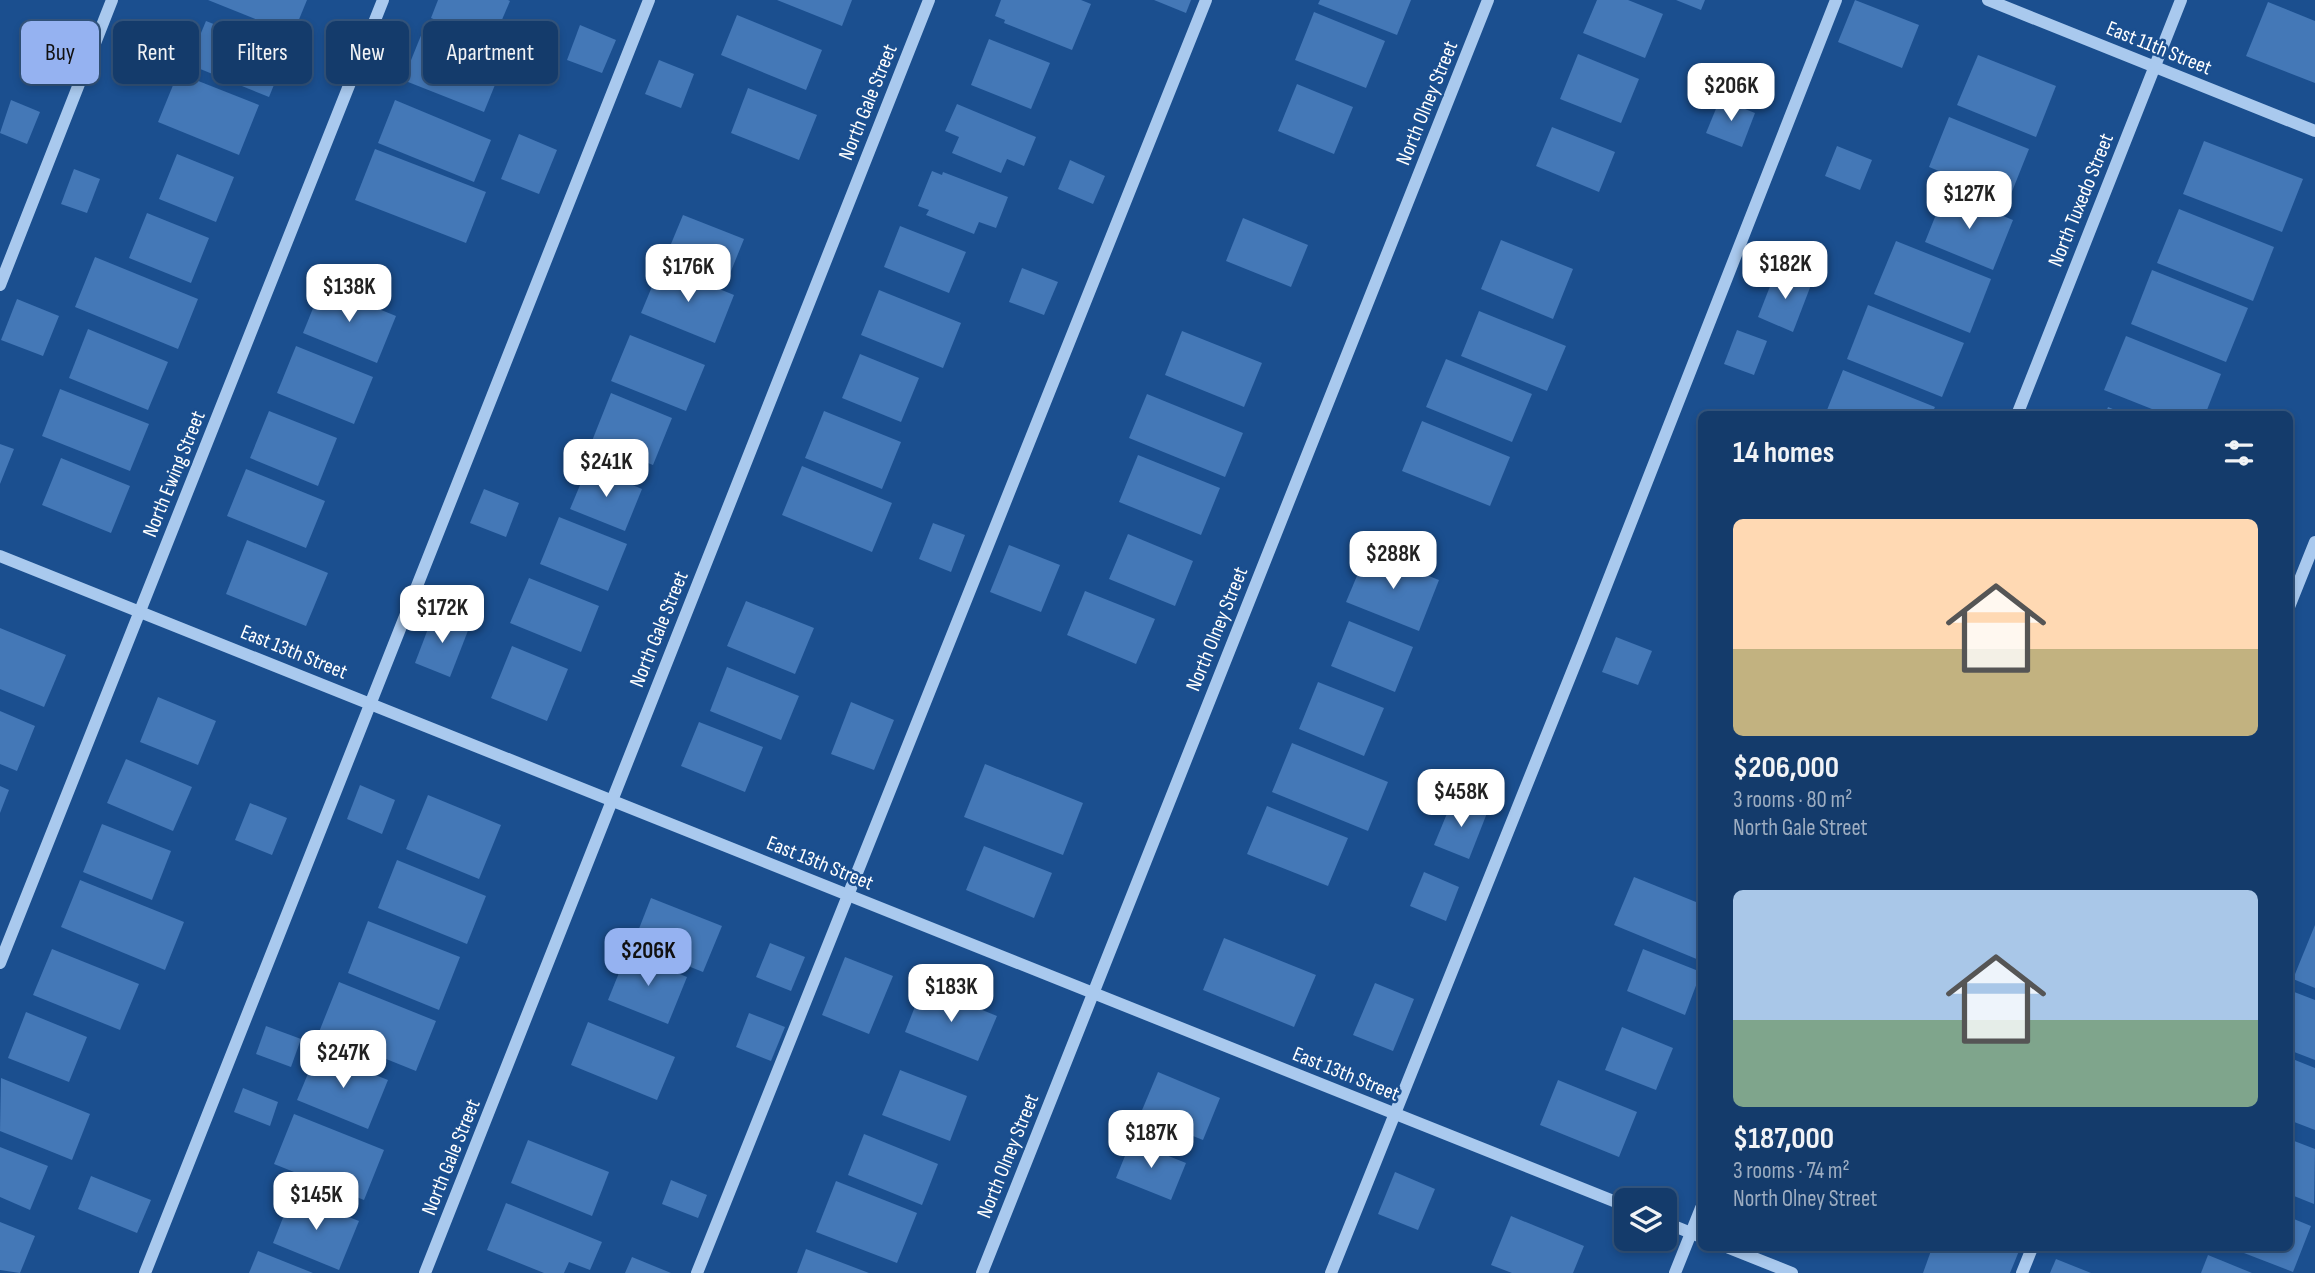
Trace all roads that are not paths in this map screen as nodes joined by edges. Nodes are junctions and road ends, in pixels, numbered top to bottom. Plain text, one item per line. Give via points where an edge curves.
1 (112, 0) edge
2 (383, 0) edge
3 (649, 0) edge
4 (929, 0) edge
5 (1206, 0) edge
6 (1488, 0) edge
7 (1836, 0) edge
8 (1988, 0) edge
9 (2181, 0) edge
10 (2155, 67) junction
11 (2315, 131) edge
12 (0, 285) edge
13 (2019, 411) edge
14 (2315, 542) edge
15 (0, 556) edge
16 (2293, 597) edge
17 (140, 612) junction
18 (372, 704) junction
19 (612, 801) junction
20 (846, 894) junction
21 (0, 963) edge
22 (1093, 993) junction
23 (1394, 1114) junction
24 (1614, 1201) edge
25 (1677, 1227) edge
26 (1696, 1235) edge
27 (1737, 1251) edge
28 (2031, 1251) edge
29 (145, 1273) edge
30 (425, 1273) edge
31 (697, 1273) edge
32 (982, 1273) edge
33 (1331, 1273) edge
34 (1675, 1273) edge
35 (1792, 1273) edge
36 (2022, 1273) edge

1 - 12 street
2 - 17 street, North Ewing Street
3 - 18 street
4 - 19 street, North Gale Street
5 - 20 street
6 - 22 street, North Olney Street
7 - 23 street
8 - 10 street, East 11th Street
9 - 10 street, North Tuxedo Street
10 - 11 street, East 11th Street
10 - 13 street, North Tuxedo Street
14 - 16 street
15 - 17 street, East 13th Street
17 - 18 street, East 13th Street
17 - 21 street, North Ewing Street
18 - 19 street, East 13th Street
18 - 29 street
19 - 20 street, East 13th Street
19 - 30 street, North Gale Street
20 - 22 street, East 13th Street
20 - 31 street
22 - 23 street, East 13th Street
22 - 32 street, North Olney Street
23 - 24 street, East 13th Street
23 - 33 street
25 - 26 street
26 - 34 street
27 - 35 street
28 - 36 street

